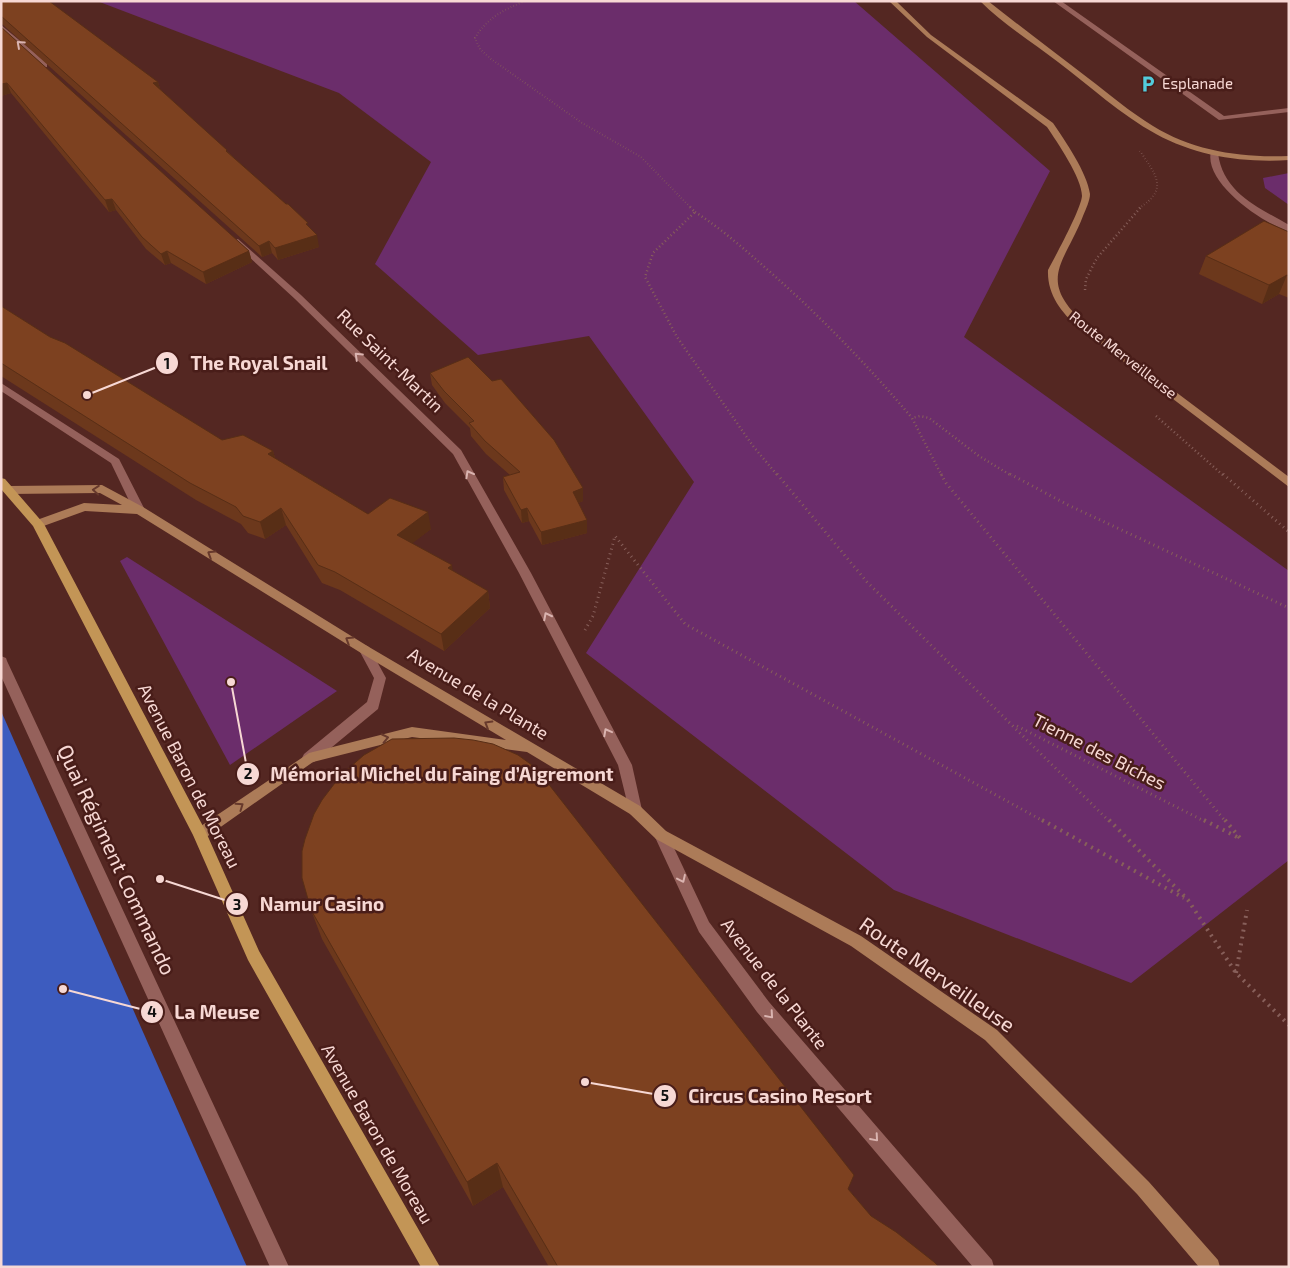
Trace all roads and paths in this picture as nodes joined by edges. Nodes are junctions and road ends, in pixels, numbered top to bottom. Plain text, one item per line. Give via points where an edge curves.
1 (525, 1) edge
2 (892, 1) edge
3 (983, 1) edge
4 (1056, 1) edge
5 (1, 27) edge
6 (52, 73) edge
7 (1289, 110) edge
8 (1143, 122) junction
9 (1214, 153) junction
10 (1289, 158) edge
11 (695, 212) junction
12 (1289, 229) edge
13 (233, 238) edge
14 (1086, 295) dead end
15 (1, 386) edge
16 (1163, 387) junction
17 (912, 418) junction
18 (1289, 483) edge
19 (5, 486) edge
20 (140, 510) junction
21 (38, 524) junction
22 (1289, 532) edge
23 (1289, 608) edge
24 (365, 650) junction
25 (569, 660) junction
26 (1, 661) edge
27 (1014, 725) junction
28 (530, 749) junction
29 (310, 758) junction
30 (635, 810) junction
31 (200, 834) junction
32 (661, 835) junction
33 (1188, 900) junction
34 (1247, 910) dead end
35 (1236, 973) junction
36 (1289, 1024) edge
37 (280, 1267) edge
38 (431, 1267) edge
39 (985, 1267) edge
40 (1211, 1267) edge

1 - 11 path via 484,23 475,38 480,49 582,123 641,157
2 - 16 main road, Route Merveilleuse via 929,36 1045,121 1055,132 1082,180 1086,196 1053,270 1052,283 1072,317
3 - 8 main road
4 - 7 street via 1222,118
6 -> 5 street
8 - 9 main road via 1177,141
8 - 14 path via 1129,127 1126,132 1157,177 1157,192 1139,208 1095,263 1085,281
9 - 10 main road
9 - 12 street via 1220,177 1233,191
11 - 17 path via 722,228 813,310
11 - 27 path via 652,253 646,277 677,337 754,446 867,582
25 -> 13 street, Rue Saint-Martin via 525,573 457,452
15 - 20 street via 114,461
16 - 18 main road, Route Merveilleuse
16 - 22 path via 1147,395 1146,404 1152,411
17 - 23 path via 929,418 995,466 1029,484
17 - 27 path, Tienne des Biches via 946,483 1240,838
20 -> 19 main road, Avenue de la Plante via 102,489
19 - 21 main road, Avenue Baron de Moreau
20 - 21 main road via 84,508
24 -> 20 main road, Avenue de la Plante
21 - 31 main road, Avenue Baron de Moreau
28 -> 24 main road, Avenue de la Plante
24 - 29 street via 380,678 373,705
30 -> 25 street, Rue Saint-Martin via 625,765
25 - 33 path via 593,616 615,536 685,624
26 - 37 street, Quai Régiment Commando
27 - 33 path, Tienne des Biches
29 -> 28 main road via 412,732
28 - 30 main road, Avenue de la Plante
31 -> 29 main road
30 - 32 main road, Avenue de la Plante
31 - 38 main road, Avenue Baron de Moreau via 253,955
32 -> 39 street, Avenue de la Plante via 704,927 763,1007
32 - 40 main road, Route Merveilleuse via 856,941 991,1035 1143,1188
33 - 35 path, Tienne des Biches
34 - 35 path
35 - 36 path, Tienne des Biches

